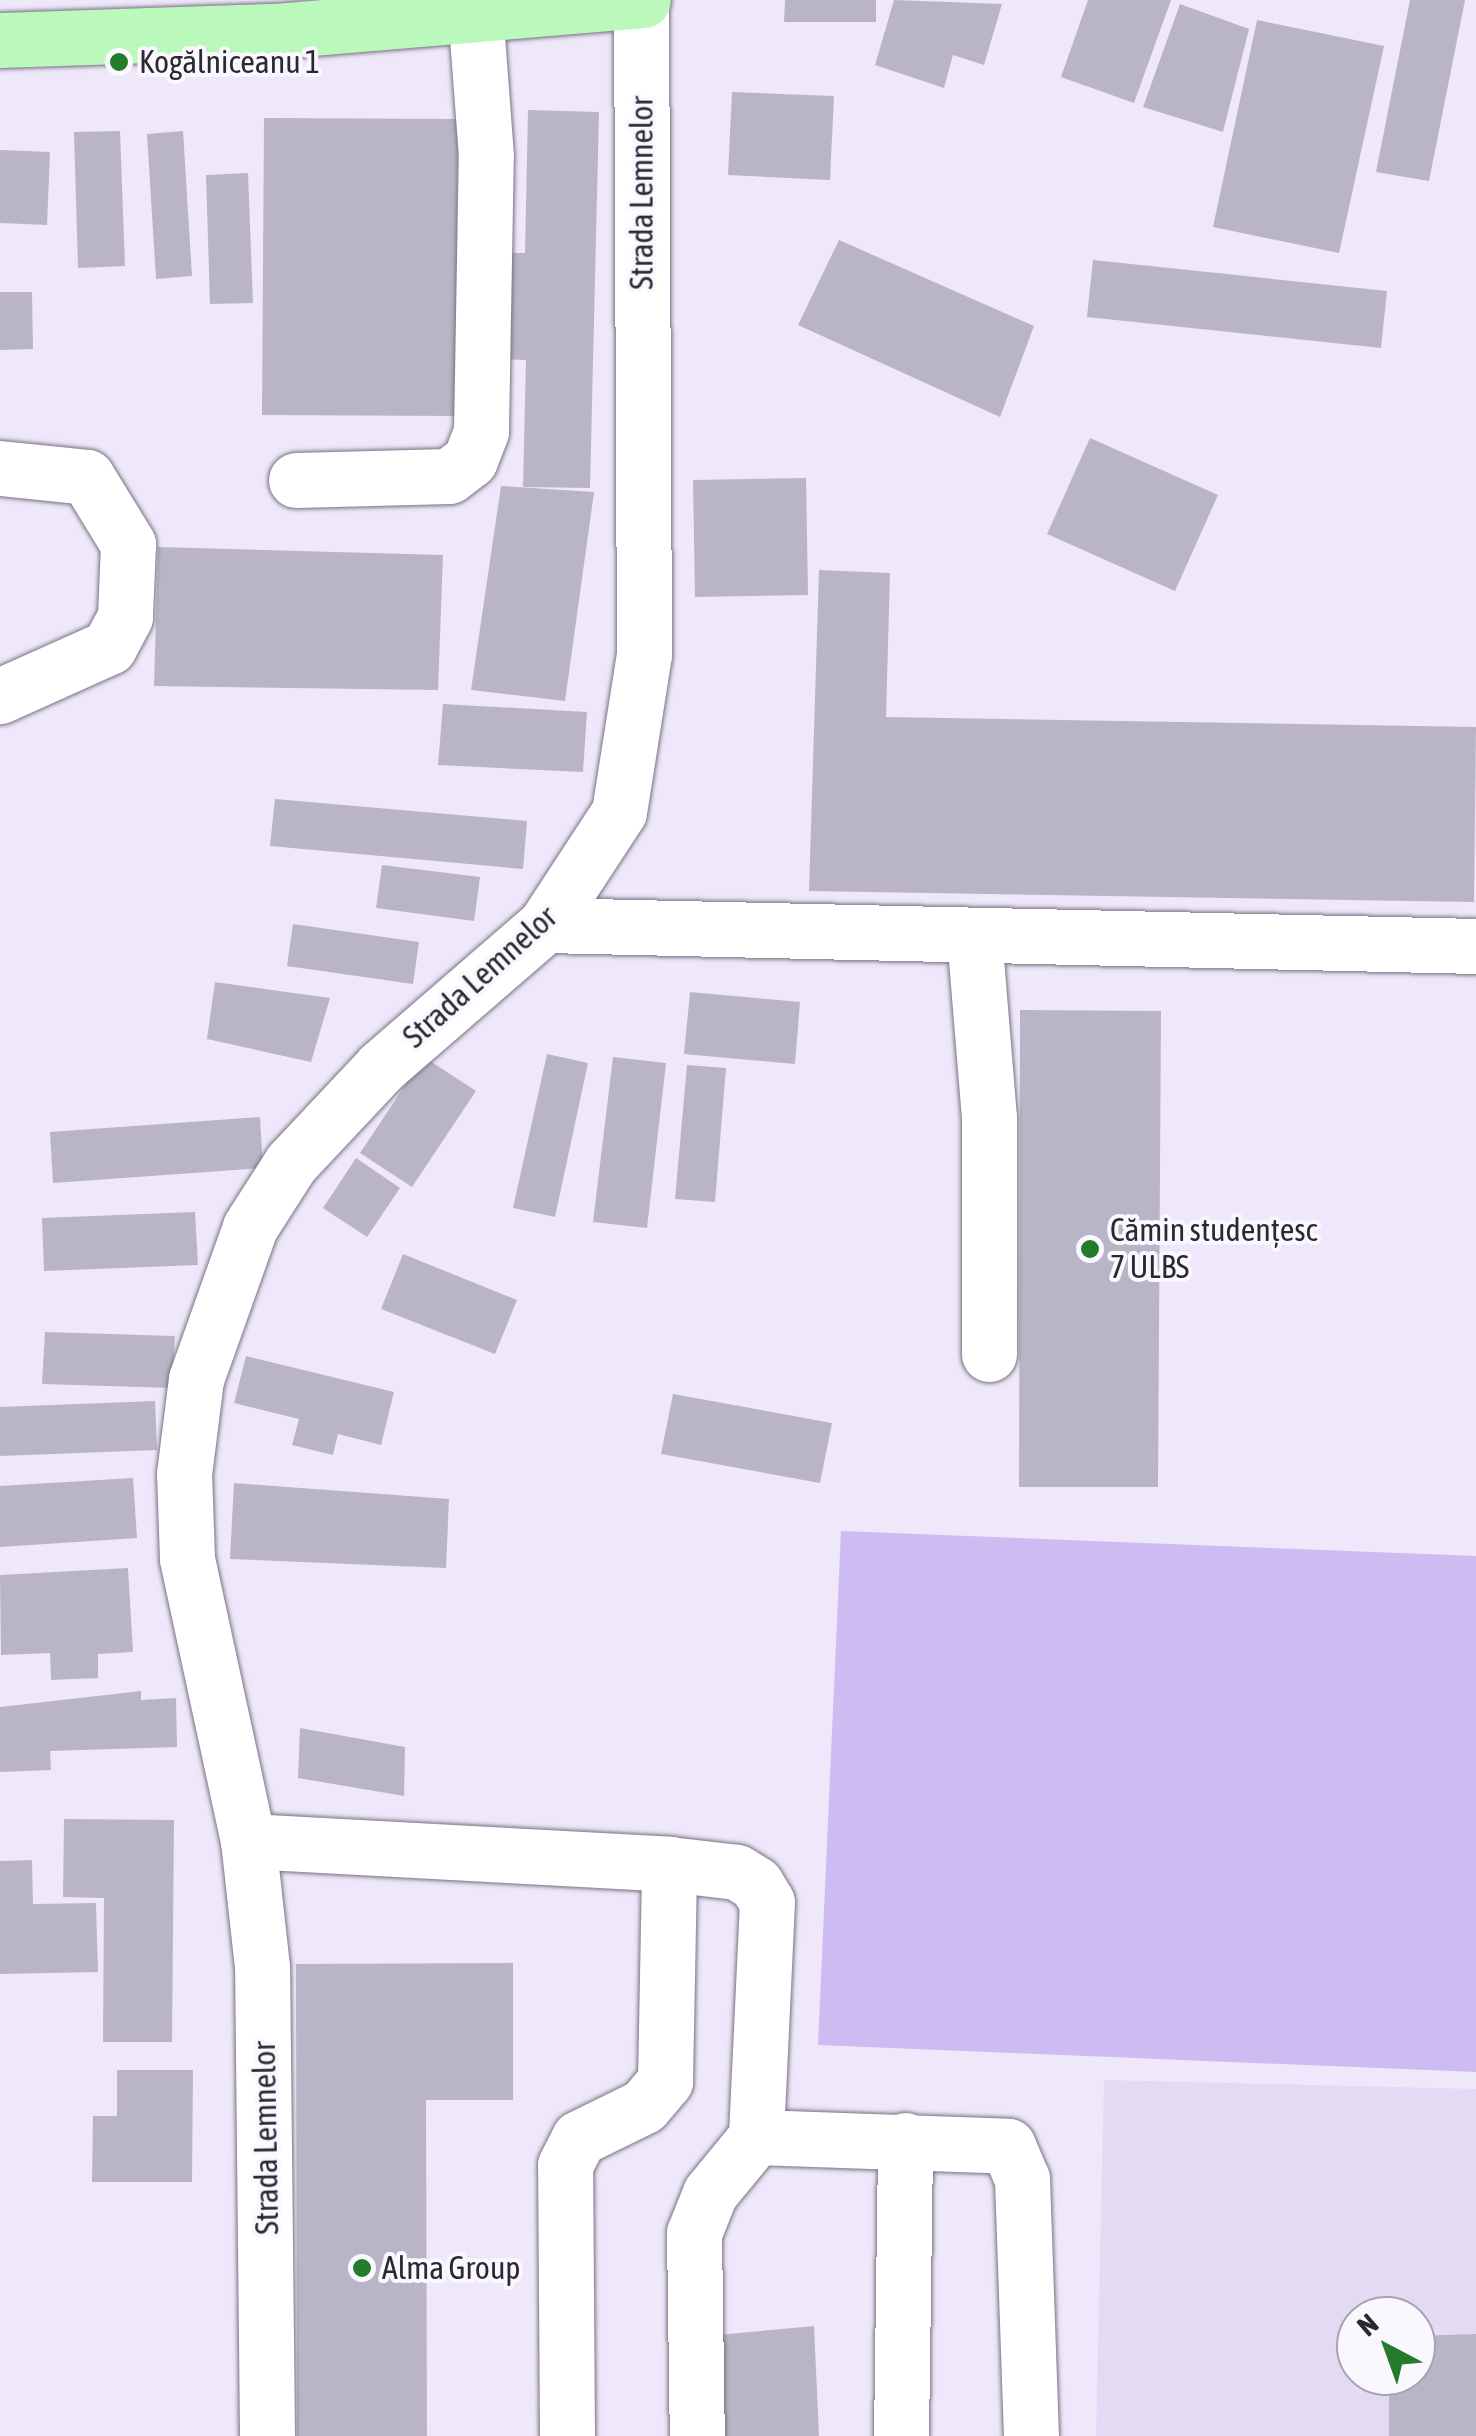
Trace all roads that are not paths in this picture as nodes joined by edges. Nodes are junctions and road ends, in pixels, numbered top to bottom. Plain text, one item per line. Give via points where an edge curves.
1 (642, 1) edge
2 (475, 10) junction
3 (384, 12) edge
4 (0, 40) edge
5 (0, 468) edge
6 (296, 480) dead end
7 (0, 696) edge
8 (545, 926) junction
9 (974, 935) junction
10 (1476, 946) edge
11 (989, 1354) dead end
12 (248, 1841) junction
13 (669, 1864) junction
14 (756, 2137) junction
15 (904, 2140) junction
16 (267, 2436) edge
17 (567, 2436) edge
18 (697, 2436) edge
19 (901, 2436) edge
20 (1031, 2436) edge

1 - 2 main road
1 - 8 street, Strada Lemnelor via 637,740 619,812
2 - 3 main road
2 - 6 street via 486,156 481,430 470,460 449,476
3 - 4 main road
5 - 7 street via 87,477 128,544 125,617 110,647
8 - 9 street
8 - 12 street, Strada Lemnelor via 325,1123 250,1227 216,1306 184,1474 187,1558
9 - 10 street
9 - 11 street via 989,1117
12 - 13 street
12 - 16 street, Strada Lemnelor via 268,2110
13 - 14 street via 738,1872 767,1902
13 - 17 street via 665,2081 644,2106 579,2138 565,2165
14 - 15 street
14 - 18 street via 710,2192 694,2234
15 - 19 street
15 - 20 street via 1008,2146 1022,2179

